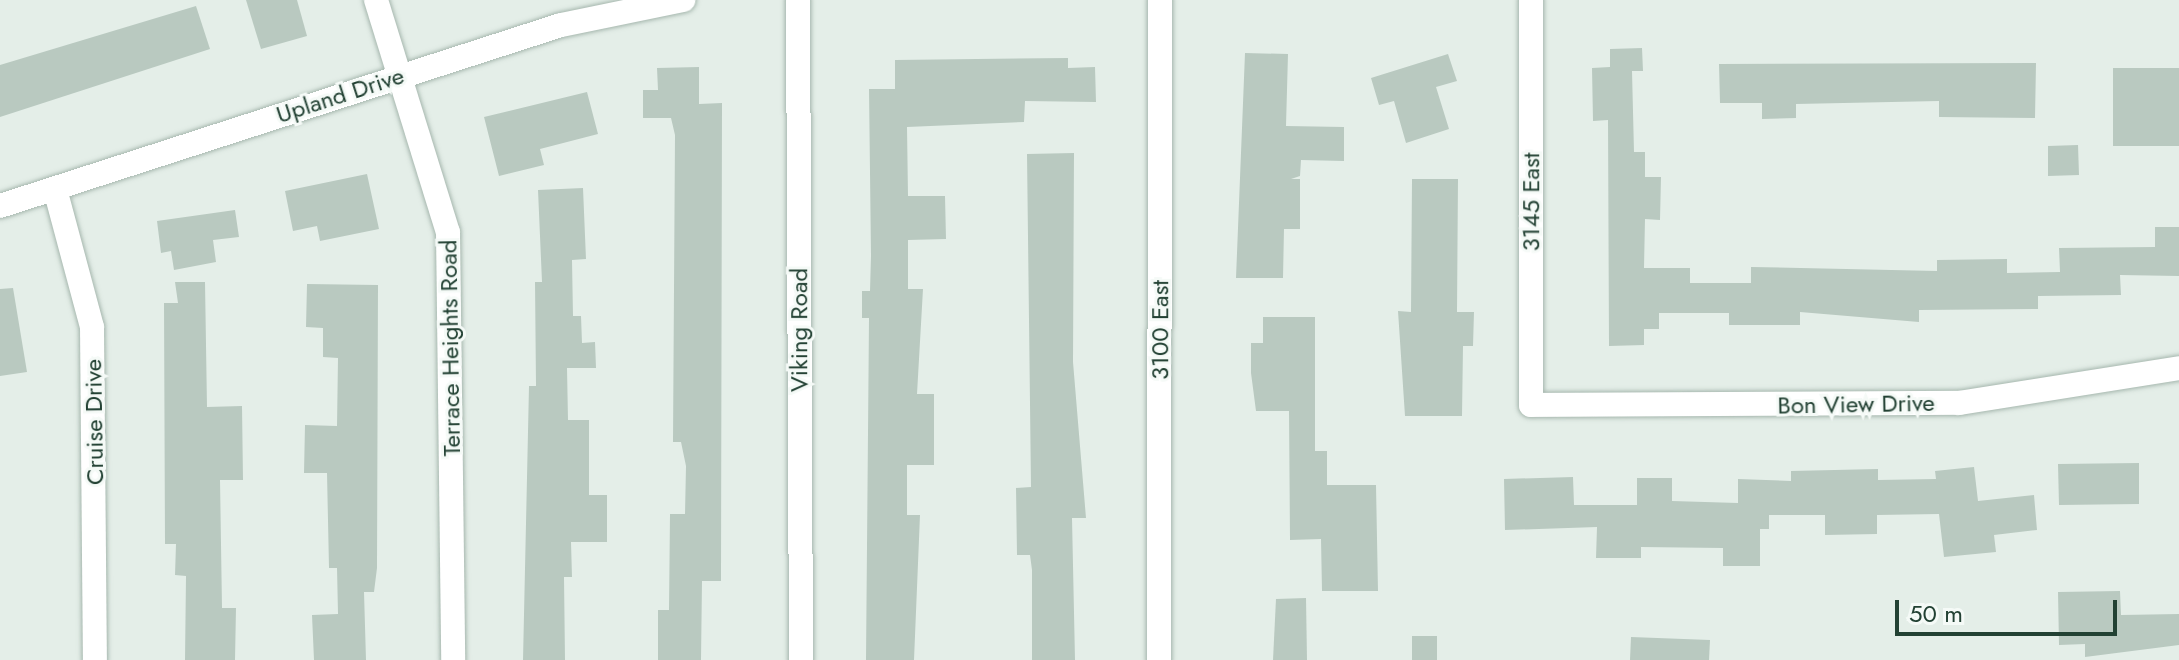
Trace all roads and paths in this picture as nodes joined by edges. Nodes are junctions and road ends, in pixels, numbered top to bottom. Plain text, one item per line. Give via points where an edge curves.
1 (376, 0) edge
2 (683, 0) edge
3 (798, 0) edge
4 (1160, 0) edge
5 (1531, 0) edge
6 (401, 75) junction
7 (55, 189) junction
8 (0, 206) edge
9 (2179, 368) edge
10 (1531, 405) joint
11 (95, 660) edge
12 (453, 660) edge
13 (801, 660) edge
14 (1159, 660) edge

1 - 6 street, Terrace Heights Road
2 - 6 street, Upland Drive via 561,25
3 - 13 street, Viking Road
4 - 14 street, 3100 East
5 - 10 street, 3145 East
6 - 7 street, Upland Drive
6 - 12 street, Terrace Heights Road via 448,232
7 - 8 street, Upland Drive
7 - 11 street, Cruise Drive via 92,327
9 - 10 street, Bon View Drive via 1959,403

